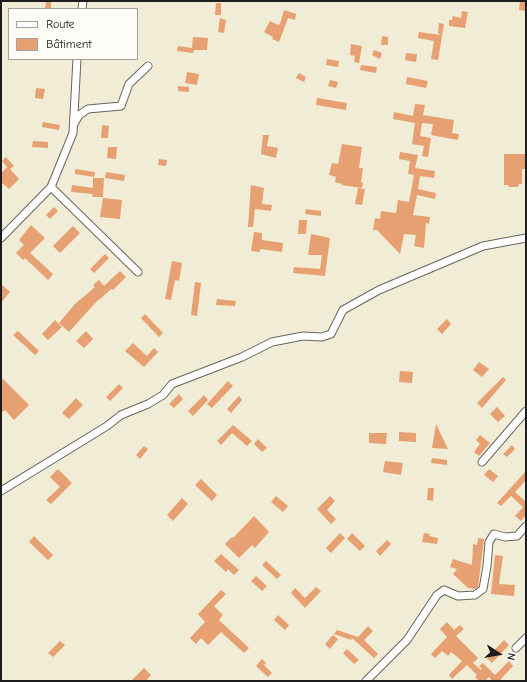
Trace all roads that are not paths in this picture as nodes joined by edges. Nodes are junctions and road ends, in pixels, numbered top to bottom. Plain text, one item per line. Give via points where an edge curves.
1 (77, 60) edge
2 (148, 66) dead end
3 (74, 124) junction
4 (51, 186) junction
5 (1, 238) edge
6 (526, 238) edge
7 (138, 272) dead end
8 (526, 411) edge
9 (482, 462) dead end
10 (1, 491) edge
11 (526, 526) edge
12 (526, 638) edge
13 (516, 648) dead end
14 (366, 681) edge

1 - 3 street
2 - 3 street via 129,84 121,106 88,109 79,115
3 - 4 street via 73,133
4 - 5 street
4 - 7 street
6 - 10 street via 483,246 379,290 343,310 331,334 272,342 242,357 172,384 163,395 121,415
8 - 9 street
11 - 14 street via 517,536 505,537 494,534 489,542 483,589 475,595 458,596 444,590 437,595 407,640
12 - 13 street

